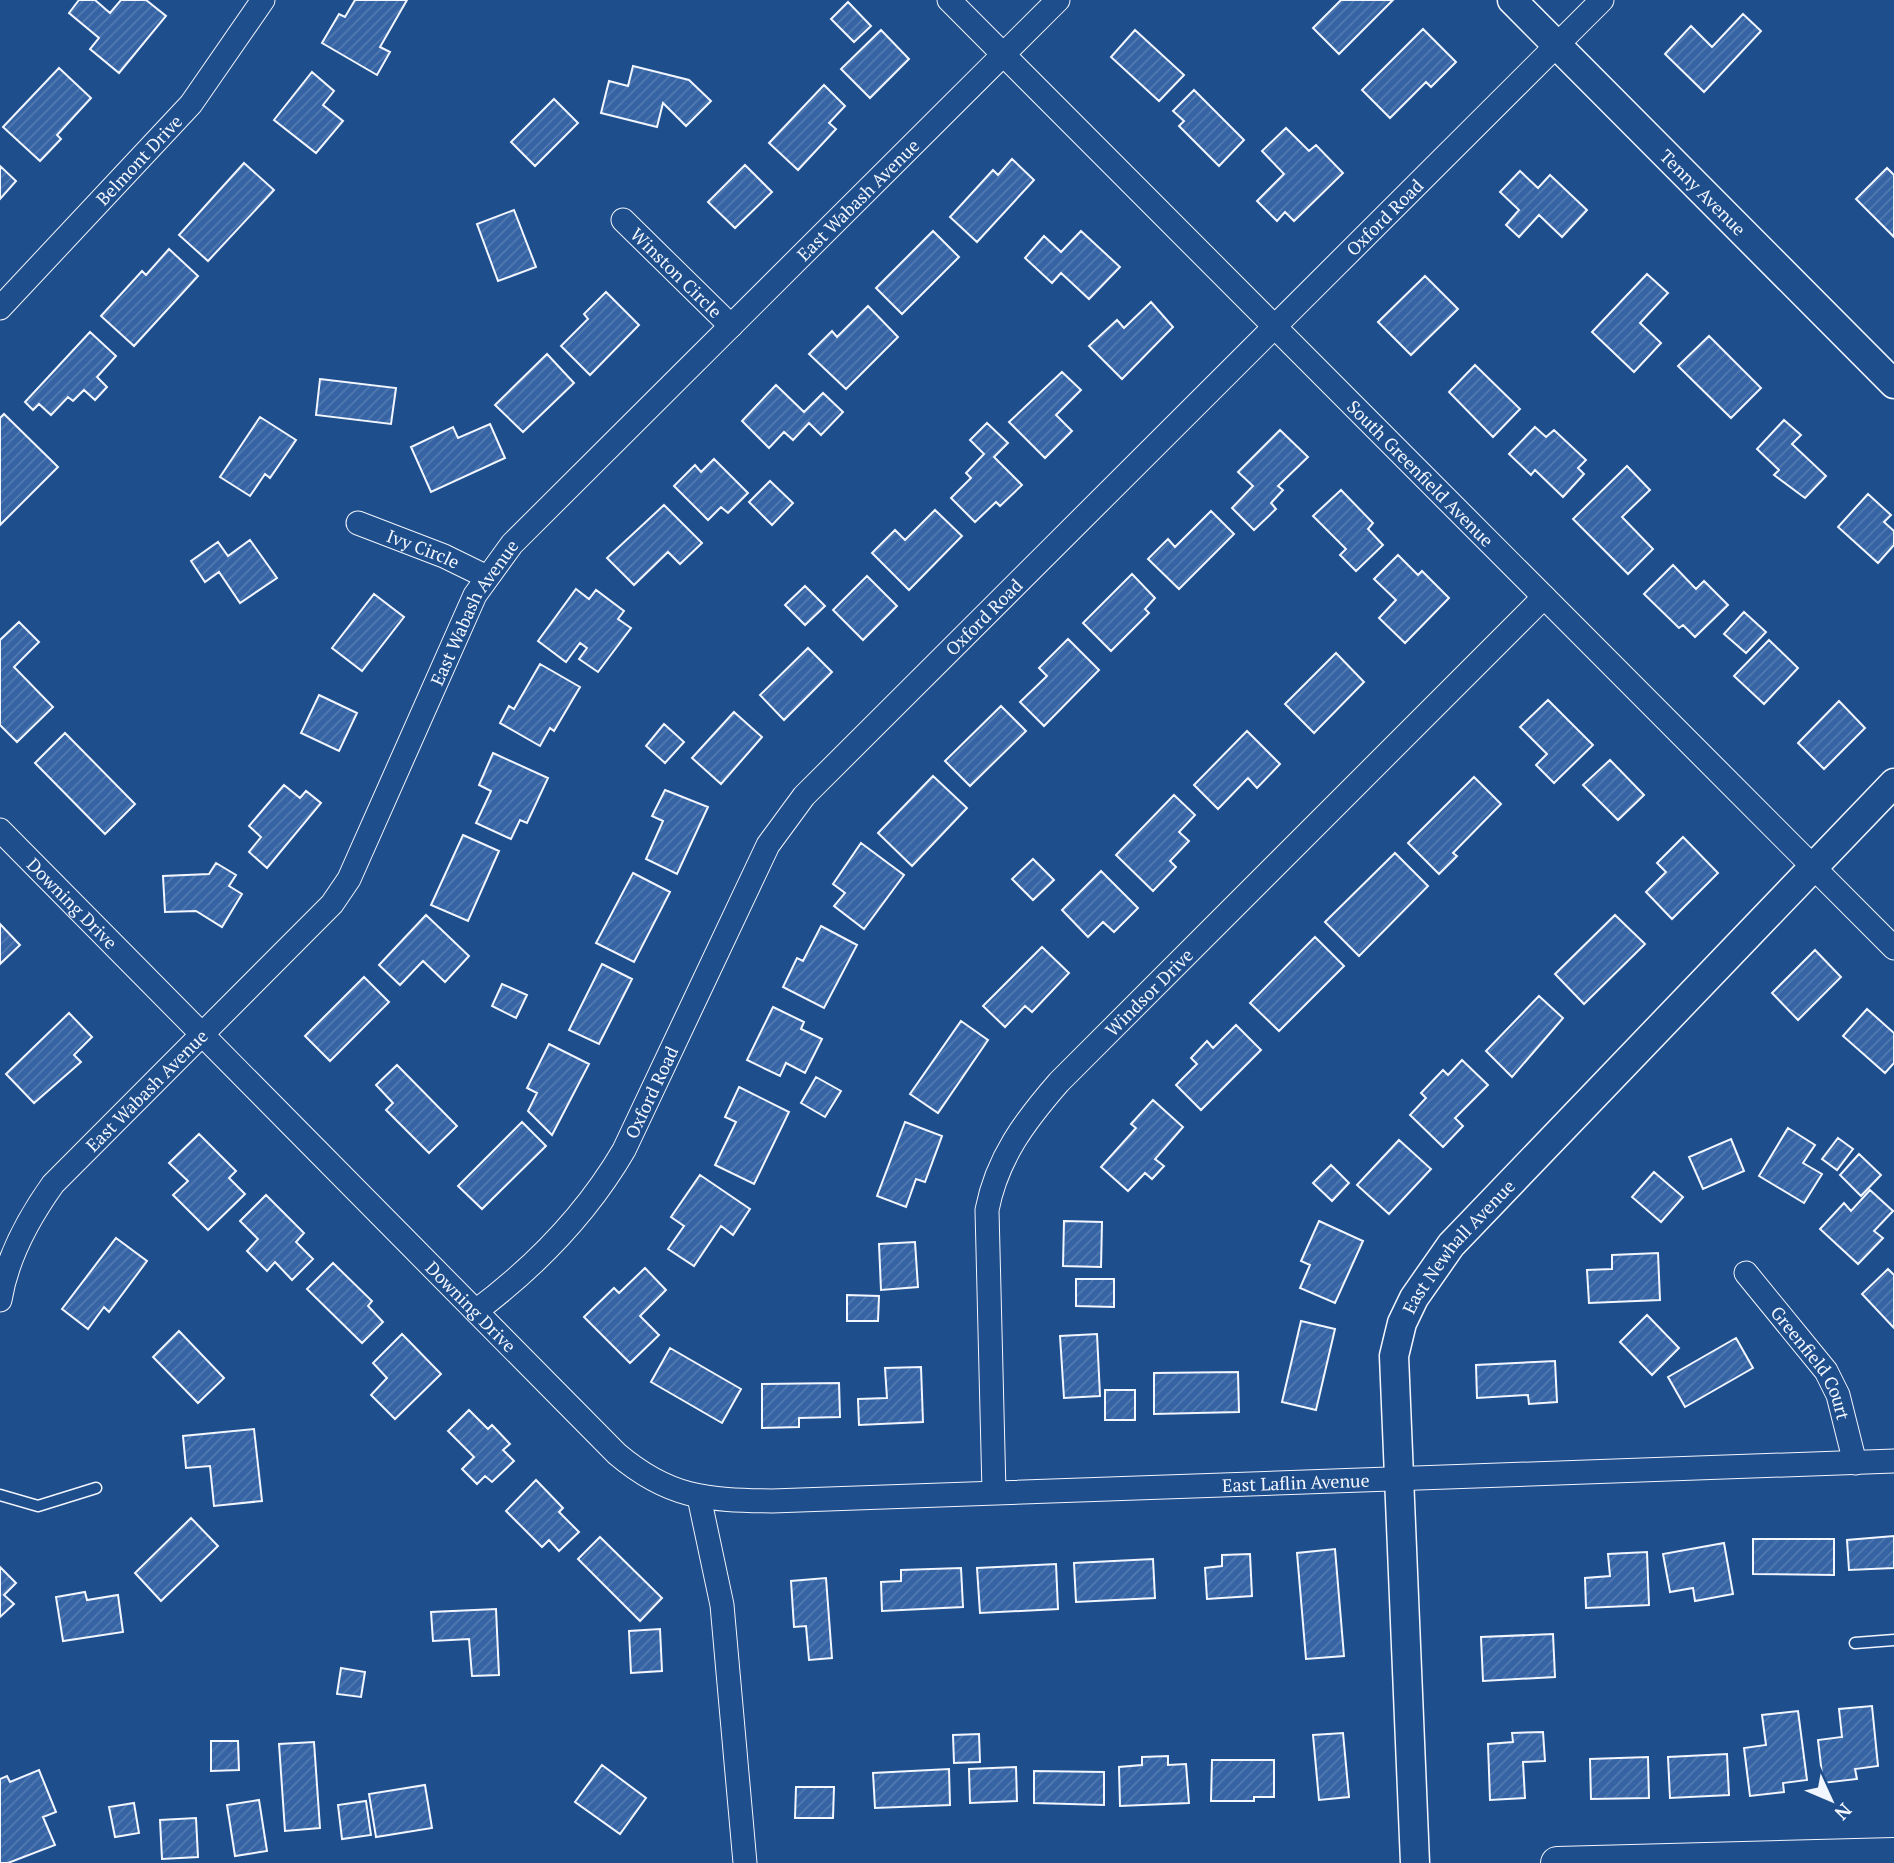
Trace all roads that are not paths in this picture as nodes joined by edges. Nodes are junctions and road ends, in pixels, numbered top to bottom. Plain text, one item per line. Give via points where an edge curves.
1 (263, 0) edge
2 (949, 0) edge
3 (1058, 0) edge
4 (1511, 0) edge
5 (1602, 0) edge
6 (1557, 45) junction
7 (1004, 54) junction
8 (623, 219) dead end
9 (0, 308) edge
10 (731, 326) junction
11 (1276, 326) junction
12 (1894, 384) edge
13 (358, 523) dead end
14 (486, 577) junction
15 (1544, 597) junction
16 (1894, 783) edge
17 (0, 830) edge
18 (1814, 868) junction
19 (1894, 948) edge
20 (201, 1034) junction
21 (1746, 1273) dead end
22 (0, 1300) edge
23 (476, 1311) junction
24 (1894, 1461) edge
25 (1855, 1463) junction
26 (1397, 1481) junction
27 (96, 1488) dead end
28 (994, 1492) junction
29 (0, 1495) edge
30 (699, 1497) junction
31 (1894, 1640) edge
32 (1855, 1643) dead end
33 (1894, 1854) edge
34 (1850, 1860) edge
35 (745, 1863) edge
36 (1415, 1863) edge
37 (1557, 1863) edge

1 - 9 street, Belmont Drive via 191,104
2 - 7 street, South Greenfield Avenue
3 - 7 street, East Wabash Avenue
4 - 6 street, Tenny Avenue
5 - 6 street, Oxford Road
6 - 11 street, Oxford Road
6 - 12 street, Tenny Avenue
7 - 10 street, East Wabash Avenue
7 - 11 street, South Greenfield Avenue
8 - 10 street, Winston Circle
10 - 14 street, East Wabash Avenue via 512,544
11 - 15 street, South Greenfield Avenue
11 - 23 street, Oxford Road via 803,796 768,845 604,1184 564,1234 518,1279
13 - 14 street, Ivy Circle
14 - 20 street, East Wabash Avenue via 349,879 332,904
15 - 18 street, South Greenfield Avenue
15 - 28 street, Windsor Drive via 1059,1082 1015,1135 999,1167 987,1210
16 - 18 street, East Newhall Avenue
17 - 20 street, Downing Drive
18 - 19 street, South Greenfield Avenue
18 - 26 street, East Newhall Avenue via 1433,1268 1402,1323 1394,1356
20 - 22 street, East Wabash Avenue via 52,1184 10,1258
20 - 23 street, Downing Drive
21 - 25 street, Greenfield Court via 1825,1371 1838,1395
23 - 30 street, Downing Drive via 645,1477
24 - 25 street, East Laflin Avenue
25 - 26 street, East Laflin Avenue
26 - 28 street, East Laflin Avenue
26 - 36 street, East Newhall Avenue
27 - 29 lane via 38,1506
28 - 30 street, East Laflin Avenue via 772,1501
30 - 35 street via 722,1605
31 - 32 lane
33 - 34 main road
34 - 37 main road

